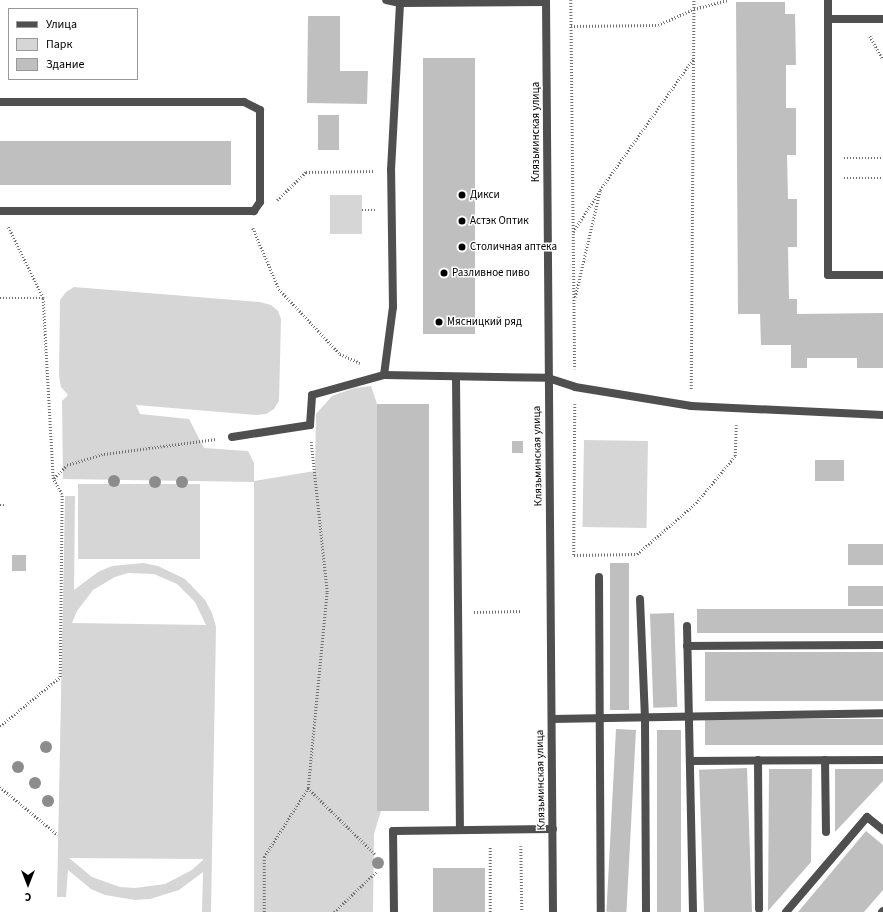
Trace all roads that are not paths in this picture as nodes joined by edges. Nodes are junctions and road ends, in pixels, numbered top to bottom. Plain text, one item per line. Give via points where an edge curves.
1 (386, 0) edge
2 (828, 0) edge
3 (400, 1) edge
4 (546, 1) edge
5 (830, 19) junction
6 (883, 19) edge
7 (0, 102) edge
8 (0, 211) edge
9 (883, 275) edge
10 (384, 375) junction
11 (456, 377) junction
12 (548, 378) junction
13 (883, 415) edge
14 (232, 437) road end
15 (599, 577) dead end
16 (640, 599) dead end
17 (687, 626) dead end
18 (883, 645) edge
19 (687, 646) junction
20 (883, 713) edge
21 (645, 718) junction
22 (689, 718) junction
23 (552, 719) junction
24 (600, 719) junction
25 (758, 760) junction
26 (825, 760) junction
27 (883, 760) edge
28 (690, 761) junction
29 (553, 829) junction
30 (460, 830) junction
31 (883, 830) edge
32 (826, 832) dead end
33 (759, 909) dead end
34 (394, 912) edge
35 (553, 912) edge
36 (601, 912) edge
37 (646, 912) edge
38 (693, 912) edge
39 (786, 912) edge

1 - 3 street
2 - 5 street
3 - 4 street
3 - 10 street via 391,170 393,307
4 - 12 street, Клязьминская улица
5 - 6 street
5 - 9 street via 828,275
7 - 8 street via 244,102 260,110 260,202 254,211
10 - 11 street
10 - 14 street via 312,395 310,425
11 - 12 street
11 - 30 street
12 - 13 street via 575,387 691,406
12 - 23 street, Клязьминская улица
15 - 24 street
16 - 21 street
17 - 19 street
18 - 19 street
19 - 22 street
20 - 22 street
21 - 22 street
21 - 24 street
21 - 37 street
22 - 28 street
23 - 24 street
23 - 29 street, Клязьминская улица
24 - 36 street
25 - 26 street
25 - 28 street
25 - 33 street
26 - 27 street
26 - 32 street
28 - 38 street
29 - 30 street
29 - 35 street, Клязьминская улица
30 - 34 street via 393,831
31 - 39 street via 867,816

